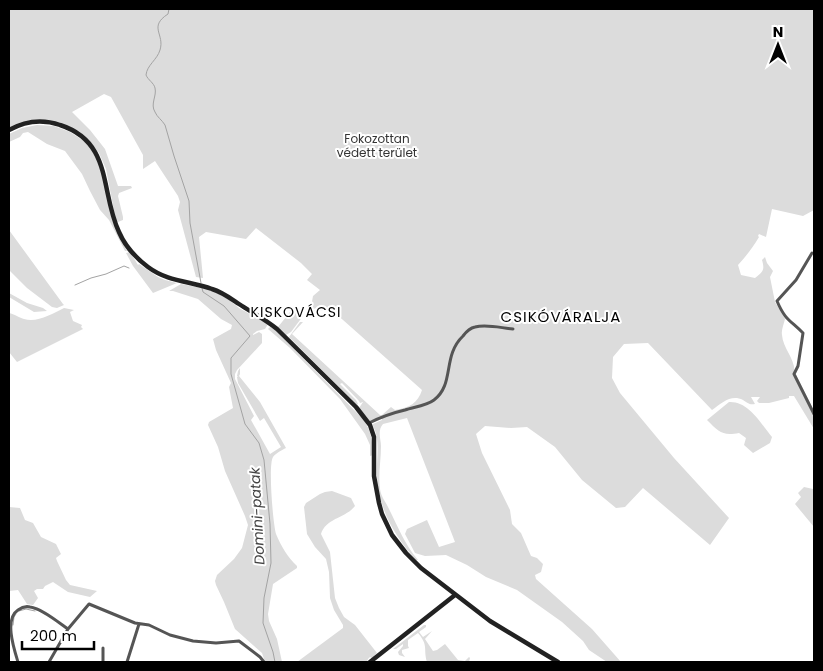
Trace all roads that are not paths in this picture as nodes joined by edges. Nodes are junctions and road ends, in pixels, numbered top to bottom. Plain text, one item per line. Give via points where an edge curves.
1 (9, 130) edge
2 (812, 253) dead end
3 (513, 329) dead end
4 (814, 414) edge
5 (369, 424) junction
6 (455, 594) junction
7 (139, 624) junction
8 (68, 629) junction
9 (103, 648) dead end
10 (18, 662) edge
11 (49, 662) edge
12 (103, 662) edge
13 (127, 662) edge
14 (264, 662) edge
15 (370, 662) edge
16 (558, 662) edge

1 - 5 main road via 25,123 44,122 59,124 80,134 100,161 114,219 121,238 133,254 163,276 219,292 270,323 356,407
2 - 4 street via 796,280 777,301 783,314 803,333 794,374
3 - 5 street via 487,326 470,329 454,347 446,383 437,398 428,404 385,415
5 - 6 main road via 374,441 376,492 387,524 410,558
6 - 15 main road
6 - 16 main road via 494,624
7 - 8 street via 89,604
7 - 13 street
7 - 14 street via 193,641 239,641
8 - 10 street via 35,608 20,608 11,623
8 - 11 street
9 - 12 street

